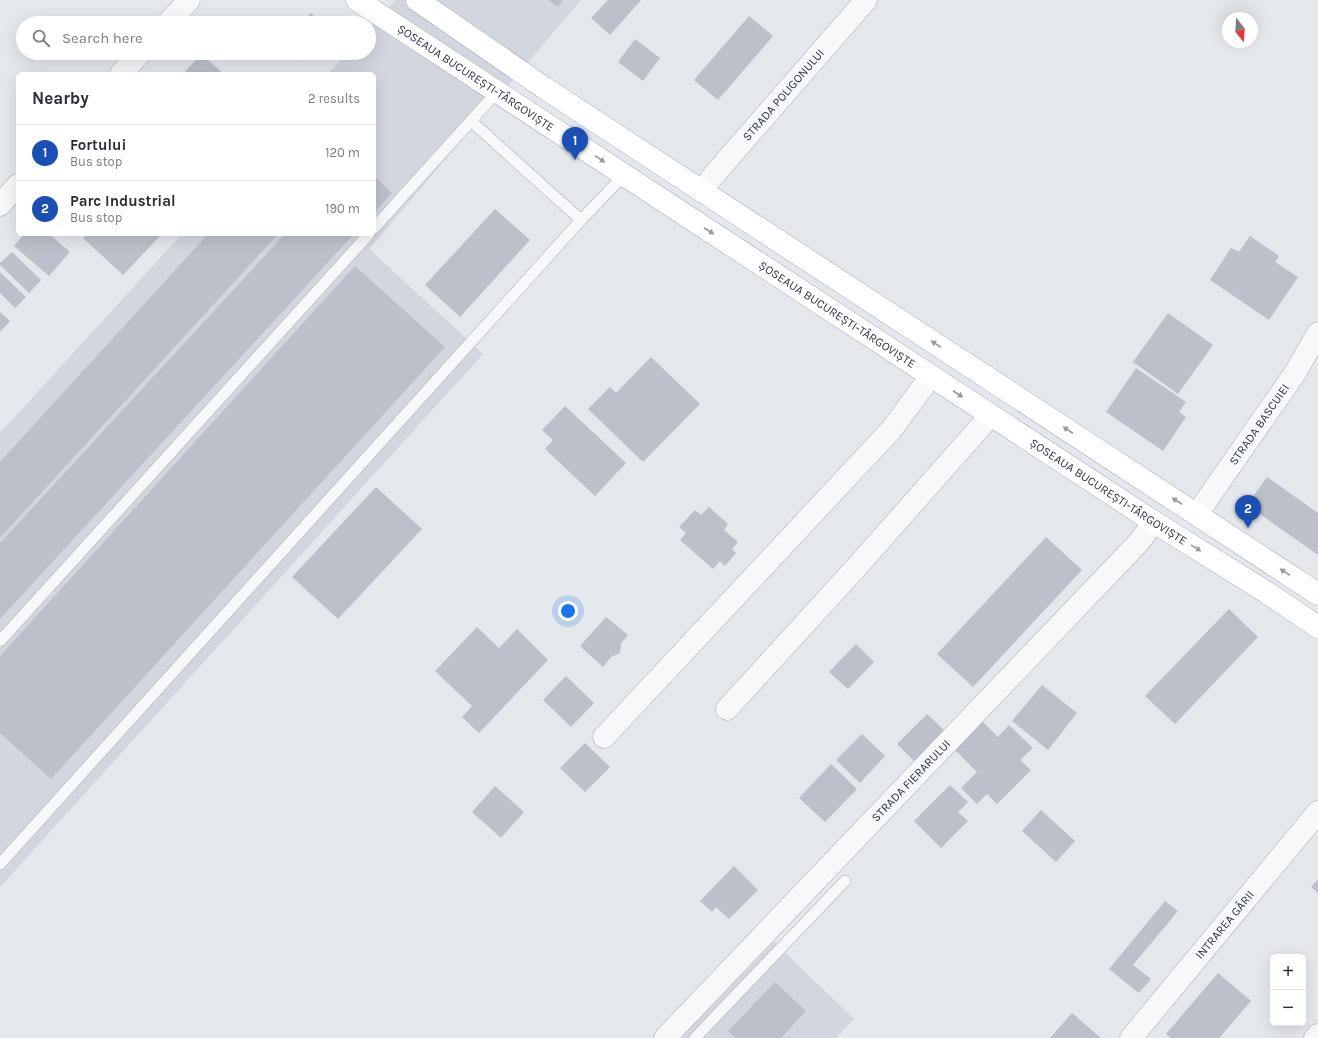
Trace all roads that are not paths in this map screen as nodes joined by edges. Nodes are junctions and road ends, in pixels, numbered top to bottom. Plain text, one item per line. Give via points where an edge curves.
1 (189, 0) edge
2 (357, 0) edge
3 (417, 0) edge
4 (866, 0) edge
5 (174, 16) edge
6 (134, 60) edge
7 (123, 72) edge
8 (497, 92) junction
9 (471, 121) junction
10 (624, 175) junction
11 (16, 187) edge
12 (702, 191) junction
13 (0, 205) edge
14 (581, 220) junction
15 (376, 226) edge
16 (367, 236) edge
17 (1318, 333) edge
18 (931, 376) junction
19 (991, 415) junction
20 (1197, 514) junction
21 (1154, 522) junction
22 (1318, 594) edge
23 (1315, 628) edge
24 (0, 641) edge
25 (727, 710) dead end
26 (604, 737) dead end
27 (1318, 812) edge
28 (0, 864) edge
29 (845, 881) dead end
30 (1318, 1035) edge
31 (665, 1038) edge
32 (695, 1038) edge
33 (1131, 1038) edge
34 (1315, 1038) edge

1 - 5 street
2 - 8 main road, ȘOSEAUA BUCUREȘTI-TÂRGOVIȘTE
3 - 12 main road via 543,87
4 - 12 street, STRADA POLIGONULUI
6 - 7 street
8 - 9 lane
8 -> 10 main road, ȘOSEAUA BUCUREȘTI-TÂRGOVIȘTE
9 - 14 lane
9 - 15 lane
10 - 14 lane
10 -> 18 main road, ȘOSEAUA BUCUREȘTI-TÂRGOVIȘTE
11 - 13 street
20 -> 12 main road
14 - 28 lane
16 - 24 lane
17 - 20 street, STRADA BASCUIEI via 1295,373
18 -> 19 main road, ȘOSEAUA BUCUREȘTI-TÂRGOVIȘTE
18 - 26 street via 891,430
19 - 21 main road, ȘOSEAUA BUCUREȘTI-TÂRGOVIȘTE
19 - 25 street
22 -> 20 main road
21 -> 23 main road, ȘOSEAUA BUCUREȘTI-TÂRGOVIȘTE via 1266,592
21 - 31 street, STRADA FIERARULUI via 1128,554
27 - 33 street, INTRAREA GĂRII
29 - 32 lane
30 - 34 street

